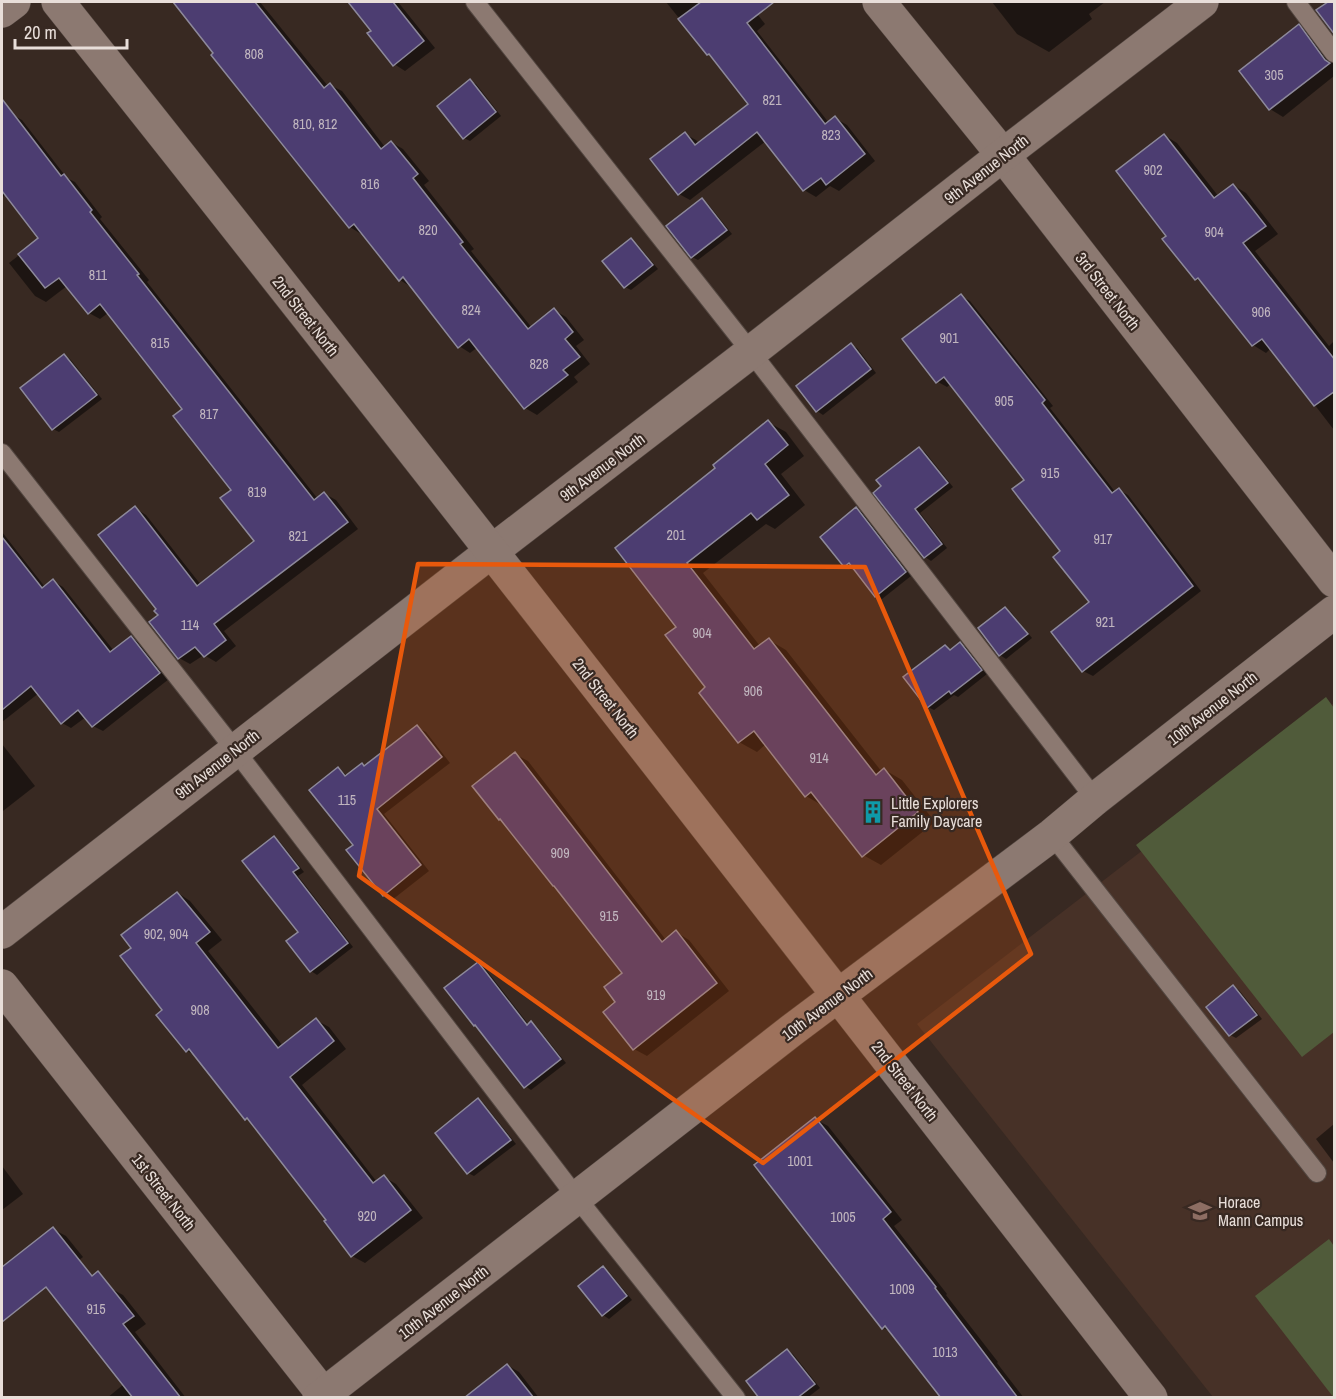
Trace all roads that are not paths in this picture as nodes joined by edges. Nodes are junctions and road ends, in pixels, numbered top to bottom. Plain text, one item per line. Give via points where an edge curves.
1 (14, 2) edge
2 (58, 2) edge
3 (475, 2) edge
4 (879, 2) edge
5 (1202, 2) edge
6 (1296, 2) edge
7 (2, 11) edge
8 (1335, 52) edge
9 (1003, 155) junction
10 (752, 352) junction
11 (2, 453) edge
12 (492, 551) junction
13 (1335, 581) edge
14 (1335, 612) edge
15 (235, 750) junction
16 (1095, 799) junction
17 (1052, 835) junction
18 (2, 932) edge
19 (2, 986) edge
20 (838, 994) junction
21 (1317, 1173) dead end
22 (577, 1198) junction
23 (323, 1397) edge
24 (736, 1398) edge
25 (1151, 1398) edge

1 - 7 street
2 - 12 street, 2nd Street North
3 - 10 lane
4 - 9 street, 3rd Street North
5 - 9 street, 9th Avenue North
6 - 8 lane
9 - 10 street, 9th Avenue North
9 - 13 street, 3rd Street North
10 - 12 street, 9th Avenue North
10 - 16 lane
11 - 15 lane
12 - 15 street, 9th Avenue North
12 - 20 street, 2nd Street North
14 - 16 street, 10th Avenue North
15 - 18 street, 9th Avenue North
15 - 22 lane
16 - 17 street, 10th Avenue North
17 - 20 street, 10th Avenue North
17 - 21 lane
19 - 23 street, 1st Street North
20 - 22 street, 10th Avenue North
20 - 25 street, 2nd Street North
22 - 23 street, 10th Avenue North
22 - 24 lane

